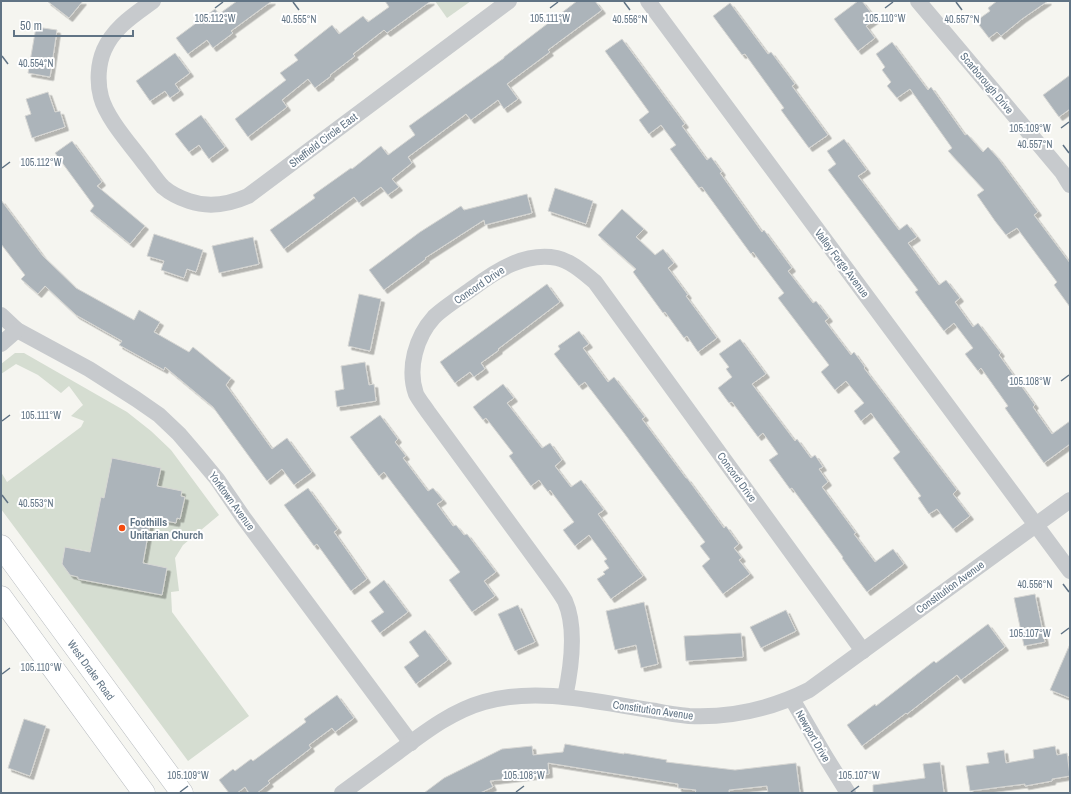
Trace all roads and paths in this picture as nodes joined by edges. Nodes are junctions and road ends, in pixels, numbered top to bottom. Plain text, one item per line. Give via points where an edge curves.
1 (153, 1) edge
2 (509, 1) edge
3 (648, 1) edge
4 (922, 2) edge
5 (1067, 174) edge
6 (1, 315) edge
7 (18, 330) junction
8 (1, 344) edge
9 (1070, 500) edge
10 (1036, 524) junction
11 (1, 546) edge
12 (1070, 571) edge
13 (1, 597) edge
14 (863, 651) junction
15 (565, 697) junction
16 (792, 699) junction
17 (411, 742) junction
18 (345, 792) edge
19 (144, 793) edge
20 (182, 793) edge
21 (848, 793) edge

1 - 2 street, Sheffield Circle East via 120,26 104,50 98,81 101,97 106,112 163,186 176,196 206,205 222,205 248,196
3 - 10 street, Valley Forge Avenue
4 - 5 street, Scarborough Drive
6 - 7 street, Yorktown Avenue
7 - 8 street
7 - 17 street, Yorktown Avenue via 89,369 136,399 159,415 179,434 217,479
9 - 10 street, Constitution Avenue
10 - 12 street, Valley Forge Avenue
10 - 14 street, Constitution Avenue
11 - 20 main road, West Drake Road
13 - 19 main road
14 - 15 street, Concord Drive via 595,282 570,263 558,258 528,258 493,273 434,316 416,348 413,378 417,394 428,412 565,602 572,637
14 - 16 street, Constitution Avenue
15 - 16 street, Constitution Avenue via 687,716 744,713
15 - 17 street, Constitution Avenue via 513,696 485,701 443,720
16 - 21 street, Newport Drive
17 - 18 street, Constitution Avenue

